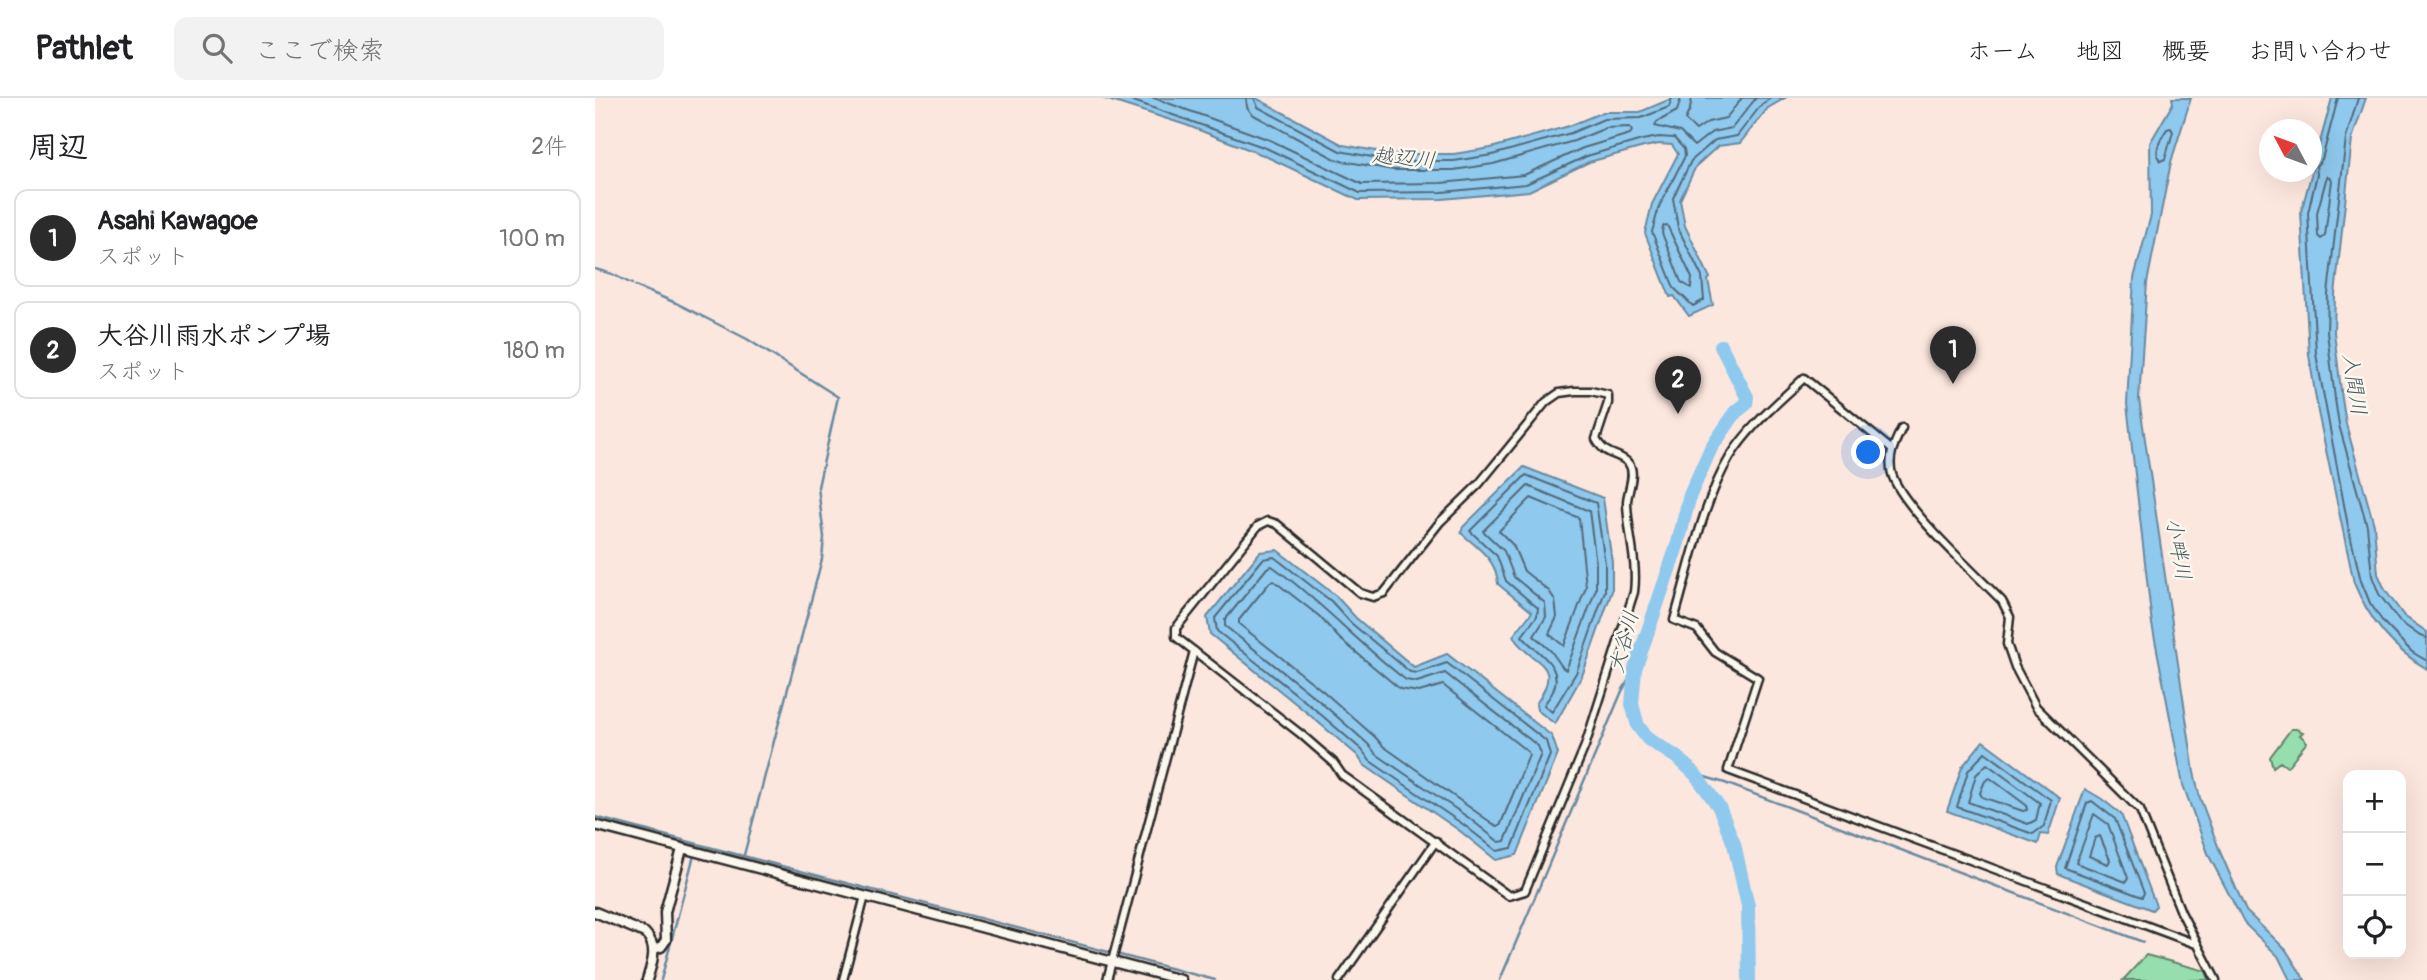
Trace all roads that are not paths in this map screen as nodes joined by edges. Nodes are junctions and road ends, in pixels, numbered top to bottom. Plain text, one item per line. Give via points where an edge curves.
1 (1902, 428) dead end
2 (1891, 449) junction
3 (1194, 651) junction
4 (595, 825) edge
5 (1436, 841) junction
6 (682, 849) junction
7 (865, 896) junction
8 (595, 912) edge
9 (2196, 944) junction
10 (654, 949) junction
11 (1112, 962) junction
12 (647, 980) edge
13 (843, 980) edge
14 (1107, 980) edge
15 (1181, 980) edge
16 (1339, 980) edge
17 (2216, 980) edge

1 - 2 street
2 - 9 street via 1891,473 1903,498 2002,601 2010,617 2007,644 2036,707 2140,810
2 - 9 street via 1804,378 1731,454 1719,478 1674,620 1697,629 1715,652 1758,678 1728,770
3 - 5 street via 1302,735 1342,775
3 - 5 street via 1176,636 1177,628 1258,526 1268,521 1277,524 1360,593 1378,596 1552,397 1582,391 1608,395 1596,439 1609,454 1629,464 1632,474 1627,509 1636,577 1632,607 1585,746 1525,891 1509,896
3 - 11 street
4 - 6 street
5 - 16 street
6 - 7 street
6 - 10 street via 665,912 666,940
7 - 11 street
7 - 13 street
8 - 10 street via 645,933
9 - 17 street
10 - 12 street
11 - 14 street
11 - 15 street

